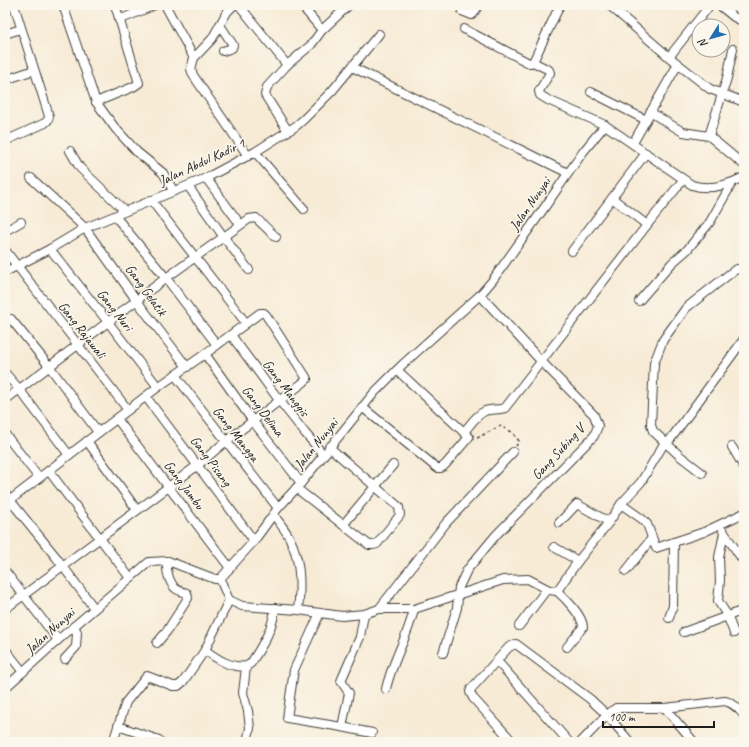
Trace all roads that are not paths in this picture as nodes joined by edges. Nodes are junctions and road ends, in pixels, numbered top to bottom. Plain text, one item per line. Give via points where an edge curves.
1 (14, 5) edge
2 (63, 5) edge
3 (115, 5) edge
4 (155, 5) edge
5 (165, 5) edge
6 (234, 5) edge
7 (239, 5) edge
8 (301, 5) edge
9 (349, 5) edge
10 (479, 5) edge
11 (560, 5) edge
12 (609, 5) edge
13 (710, 5) edge
14 (719, 5) edge
15 (224, 9) edge
16 (462, 11) dead end
17 (119, 20) junction
18 (744, 22) edge
19 (220, 25) junction
20 (21, 29) junction
21 (464, 29) dead end
22 (322, 30) junction
23 (5, 34) edge
24 (379, 34) dead end
25 (733, 49) dead end
26 (223, 51) dead end
27 (669, 57) junction
28 (194, 58) junction
29 (533, 62) junction
30 (678, 64) junction
31 (287, 65) junction
32 (352, 67) junction
33 (34, 70) junction
34 (5, 80) edge
35 (590, 92) dead end
36 (723, 93) junction
37 (96, 102) junction
38 (744, 102) edge
39 (648, 116) junction
40 (605, 125) junction
41 (288, 131) junction
42 (708, 136) junction
43 (5, 141) edge
44 (633, 143) junction
45 (70, 151) dead end
46 (646, 153) junction
47 (251, 154) junction
48 (744, 166) edge
49 (568, 173) junction
50 (744, 177) edge
51 (31, 178) dead end
52 (206, 178) junction
53 (684, 180) junction
54 (732, 183) junction
55 (188, 186) junction
56 (173, 190) junction
57 (612, 198) junction
58 (151, 200) junction
59 (304, 208) dead end
60 (125, 211) junction
61 (115, 216) junction
62 (21, 222) dead end
63 (240, 224) junction
64 (647, 225) junction
65 (85, 228) junction
66 (5, 231) edge
67 (223, 236) junction
68 (276, 237) dead end
69 (50, 249) junction
70 (5, 250) edge
71 (572, 251) dead end
72 (196, 256) junction
73 (16, 265) junction
74 (250, 270) dead end
75 (744, 270) edge
76 (5, 272) edge
77 (166, 278) junction
78 (480, 295) junction
79 (137, 301) junction
80 (639, 301) dead end
81 (11, 319) dead end
82 (108, 322) junction
83 (246, 322) junction
84 (231, 335) junction
85 (744, 339) edge
86 (78, 345) junction
87 (217, 345) junction
88 (205, 354) junction
89 (542, 362) junction
90 (49, 366) junction
91 (187, 367) junction
92 (397, 370) junction
93 (5, 373) edge
94 (175, 375) junction
95 (158, 387) junction
96 (19, 388) junction
97 (146, 396) junction
98 (5, 400) edge
99 (279, 400) junction
100 (362, 407) junction
101 (128, 410) junction
102 (117, 419) junction
103 (252, 420) junction
104 (98, 432) junction
105 (5, 434) edge
106 (467, 435) junction
107 (87, 441) junction
108 (225, 442) junction
109 (666, 443) junction
110 (329, 447) junction
111 (732, 447) dead end
112 (513, 452) road end
113 (323, 454) junction
114 (69, 455) junction
115 (198, 465) junction
116 (393, 466) dead end
117 (744, 467) edge
118 (49, 471) junction
119 (702, 473) dead end
120 (39, 478) junction
121 (298, 485) junction
122 (169, 487) junction
123 (374, 487) junction
124 (7, 499) edge
125 (622, 504) junction
126 (137, 510) junction
127 (276, 512) junction
128 (744, 514) edge
129 (609, 522) junction
130 (558, 523) dead end
131 (343, 525) junction
132 (723, 529) junction
133 (100, 538) junction
134 (652, 538) junction
135 (254, 541) junction
136 (674, 542) junction
137 (554, 547) dead end
138 (168, 561) junction
139 (578, 561) junction
140 (744, 562) edge
141 (62, 567) junction
142 (230, 568) junction
143 (5, 571) edge
144 (626, 571) dead end
145 (130, 578) junction
146 (220, 579) junction
147 (547, 589) junction
148 (557, 591) junction
149 (24, 595) junction
150 (457, 595) junction
151 (229, 600) junction
152 (94, 608) junction
153 (275, 608) junction
154 (5, 609) edge
155 (379, 609) junction
156 (414, 609) junction
157 (298, 610) junction
158 (744, 610) edge
159 (320, 613) junction
160 (364, 614) junction
161 (727, 615) junction
162 (669, 618) dead end
163 (74, 626) junction
164 (519, 626) dead end
165 (684, 632) dead end
166 (734, 633) dead end
167 (58, 640) junction
168 (156, 643) dead end
169 (567, 647) dead end
170 (5, 649) edge
171 (205, 650) junction
172 (443, 653) dead end
173 (65, 659) dead end
174 (497, 661) junction
175 (246, 667) junction
176 (23, 672) junction
177 (5, 688) edge
178 (386, 689) dead end
179 (666, 708) junction
180 (607, 715) junction
181 (744, 715) edge
182 (118, 726) junction
183 (342, 726) junction
184 (372, 732) dead end
185 (159, 740) dead end
186 (113, 742) edge
187 (247, 742) edge
188 (513, 742) edge
189 (569, 742) edge
190 (581, 742) edge
191 (630, 742) edge
192 (694, 742) edge

1 - 20 street
2 - 37 street
3 - 17 street
4 - 17 street
5 - 28 street
6 - 15 street
7 - 31 street
8 - 22 street
9 - 22 street
10 - 16 street via 472,15
11 - 29 street
12 - 27 street
13 - 27 street
14 - 18 street
15 - 19 street
17 - 37 street via 139,83
19 - 26 street via 233,45 232,48
19 - 28 street via 212,39
20 - 23 street
20 - 33 street
21 - 29 street
22 - 31 street via 310,45
24 - 32 street, Jalan Abdul Kadir 1
25 - 36 street
27 - 30 street
28 - 47 street via 192,72
29 - 40 street via 550,72 539,91 540,95
30 - 36 street via 710,89
30 - 39 street
31 - 41 street via 267,87 265,95
32 - 41 street, Jalan Abdul Kadir 1 via 304,119
32 - 49 street
33 - 34 street
33 - 43 street via 50,116 38,126
35 - 39 street
36 - 38 street
36 - 42 street
37 - 56 street via 137,152 163,173
39 - 42 street via 683,132
39 - 44 street
40 - 44 street
40 - 49 street, Jalan Nunyai
41 - 47 street, Jalan Abdul Kadir 1
42 - 48 street
44 - 46 street
45 - 60 street via 80,168
46 - 53 street
46 - 57 street
47 - 52 street, Jalan Abdul Kadir 1
47 - 59 street
49 - 78 street, Jalan Nunyai
50 - 54 street
51 - 65 street, Gang Gelatik
52 - 55 street, Jalan Abdul Kadir 1
52 - 63 street
53 - 54 street via 702,187
53 - 64 street
54 - 80 street via 710,222
55 - 56 street, Jalan Abdul Kadir 1
55 - 67 street
56 - 58 street, Jalan Abdul Kadir 1
57 - 64 street
57 - 71 street
58 - 60 street, Jalan Abdul Kadir 1
58 - 72 street
60 - 61 street, Jalan Abdul Kadir 1
61 - 65 street, Jalan Abdul Kadir 1
61 - 77 street
62 - 66 street
63 - 67 street
63 - 68 street via 256,218
64 - 89 street
65 - 69 street, Jalan Abdul Kadir 1
65 - 79 street, Gang Gelatik
67 - 72 street
67 - 74 street
69 - 73 street, Jalan Abdul Kadir 1
69 - 82 street, Gang Nuri
70 - 73 street, Gang Rajawali
72 - 77 street
72 - 83 street
73 - 76 street, Jalan Abdul Kadir 1
73 - 86 street, Gang Rajawali
75 - 109 street via 737,269 732,272 686,308 663,340 654,363 651,425 654,432
77 - 79 street
77 - 87 street
78 - 89 street, Gang Subing V
78 - 92 street, Jalan Nunyai
79 - 82 street
79 - 91 street, Gang Gelatik
81 - 90 street
82 - 86 street
82 - 95 street, Gang Nuri
83 - 84 street
83 - 99 street via 264,313 306,377 306,380
84 - 87 street
84 - 99 street, Gang Manggis
85 - 109 street
86 - 90 street
86 - 101 street, Gang Rajawali
87 - 88 street
88 - 91 street
88 - 103 street, Gang Delima
89 - 106 street via 505,408 486,410 477,416
89 - 150 street, Gang Subing V via 594,415 598,426 594,436 496,535 467,570
90 - 96 street
90 - 104 street
91 - 94 street
92 - 100 street, Jalan Nunyai
92 - 106 street
93 - 96 street
94 - 95 street
94 - 108 street, Gang Mangga
95 - 97 street
96 - 98 street
96 - 114 street
97 - 101 street
97 - 115 street, Gang Pisang
99 - 103 street
99 - 113 street, Gang Manggis
100 - 106 street via 437,468 445,465
100 - 110 street, Jalan Nunyai
101 - 102 street
102 - 104 street
102 - 122 street, Gang Jambu
103 - 108 street
103 - 121 street, Gang Delima
104 - 107 street
105 - 120 street
107 - 114 street
107 - 126 street
108 - 115 street
108 - 127 street, Gang Mangga
109 - 119 street
109 - 125 street via 641,482
110 - 113 street, Jalan Nunyai
110 - 123 street
111 - 117 street
112 - 155 street via 446,523
113 - 121 street, Jalan Nunyai
114 - 118 street
115 - 122 street
115 - 135 street, Gang Pisang
116 - 123 street
118 - 120 street
118 - 133 street
120 - 124 street
121 - 127 street, Jalan Nunyai
121 - 131 street, Gang Delima
122 - 126 street
122 - 142 street, Gang Jambu
123 - 131 street
123 - 131 street, Gang Delima via 399,507 401,512 377,544 368,545
124 - 141 street
125 - 129 street
125 - 134 street via 644,521
126 - 133 street
127 - 135 street, Jalan Nunyai
127 - 157 street, Gang Mangga via 290,538 298,563
128 - 132 street
129 - 130 street via 577,504
129 - 139 street
132 - 136 street
132 - 140 street
132 - 161 street via 719,557 718,601
133 - 141 street
133 - 145 street
134 - 136 street via 656,548
134 - 144 street
135 - 142 street, Jalan Nunyai
136 - 162 street via 673,606
137 - 139 street
138 - 145 street, Jalan Nunyai via 149,562
138 - 146 street, Jalan Nunyai
138 - 168 street via 170,581 176,589 187,593 188,598 167,631
139 - 148 street
141 - 149 street
141 - 152 street
142 - 146 street, Jalan Nunyai
143 - 149 street
145 - 152 street, Jalan Nunyai
146 - 151 street
147 - 148 street
147 - 150 street via 528,579 514,578
147 - 164 street
148 - 169 street via 569,602 583,622 583,626
149 - 154 street
149 - 167 street
150 - 156 street
150 - 172 street, Gang Subing V via 457,608
151 - 153 street via 238,605
151 - 171 street
152 - 163 street, Jalan Nunyai
153 - 157 street
153 - 175 street via 268,634
155 - 156 street
155 - 160 street
156 - 178 street via 408,631 389,673
157 - 159 street
158 - 161 street
159 - 160 street via 342,616
159 - 183 street via 294,670 287,718
160 - 183 street via 360,637 342,681 349,693
161 - 165 street
161 - 166 street
163 - 167 street, Jalan Nunyai
163 - 173 street via 77,632 76,647
167 - 176 street, Jalan Nunyai
170 - 176 street
171 - 175 street via 221,661
171 - 182 street via 178,686 147,676 126,702
174 - 180 street via 509,647 513,644 518,645 590,699
174 - 188 street via 471,688 470,694
174 - 189 street
175 - 187 street via 243,693 250,728
176 - 177 street, Jalan Nunyai
179 - 180 street via 616,708
179 - 181 street via 725,701 735,705
179 - 192 street
180 - 190 street
180 - 191 street
182 - 185 street
182 - 186 street
183 - 184 street

